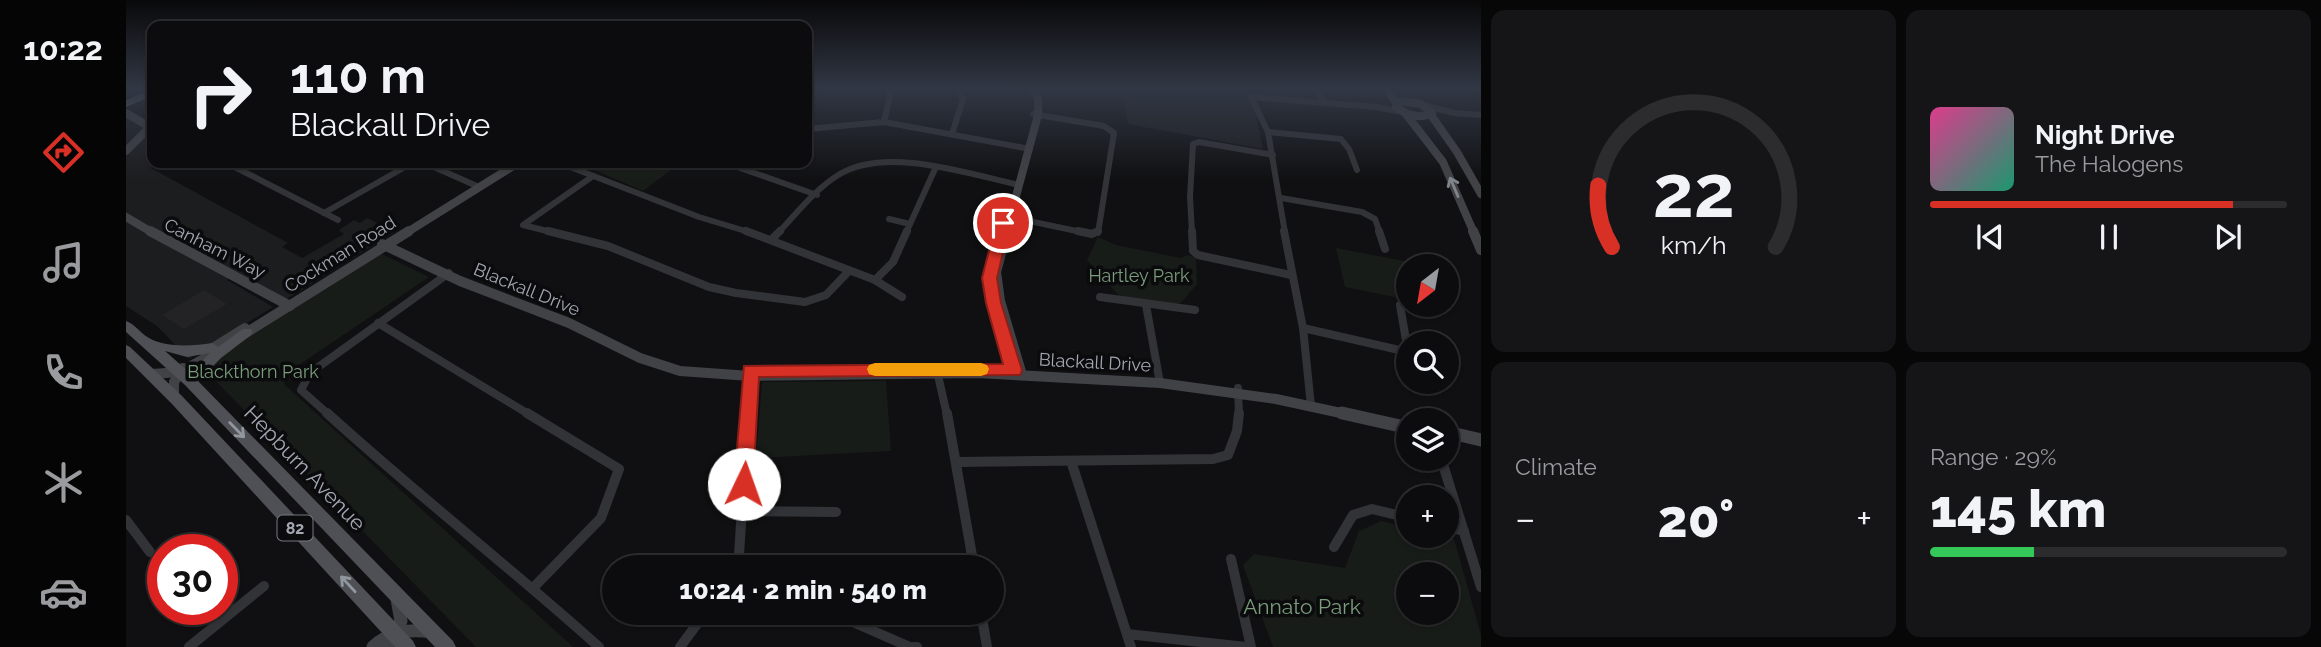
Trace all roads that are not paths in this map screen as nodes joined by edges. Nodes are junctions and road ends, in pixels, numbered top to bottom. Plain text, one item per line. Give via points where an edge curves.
1 (957, 119) edge
2 (1035, 119) edge
3 (1065, 119) edge
4 (1262, 119) edge
5 (1410, 119) edge
6 (1435, 119) edge
7 (884, 122) joint
8 (812, 128) edge
9 (147, 130) edge
10 (1268, 132) junction
11 (952, 134) junction
12 (147, 138) edge
13 (1027, 148) junction
14 (126, 153) edge
15 (1273, 155) junction
16 (238, 168) edge
17 (403, 168) edge
18 (436, 168) edge
19 (504, 168) edge
20 (509, 168) edge
21 (573, 168) edge
22 (740, 168) edge
23 (935, 169) junction
24 (1357, 170) dead end
25 (593, 176) junction
26 (1016, 184) junction
27 (477, 186) junction
28 (1481, 194) edge
29 (817, 195) junction
30 (1281, 198) junction
31 (324, 213) junction
32 (1008, 216) junction
33 (126, 217) edge
34 (889, 219) dead end
35 (338, 220) dead end
36 (126, 224) edge
37 (910, 224) junction
38 (772, 239) junction
39 (387, 243) junction
40 (1385, 249) dead end
41 (1481, 250) edge
42 (849, 271) junction
43 (449, 273) junction
44 (1291, 275) junction
45 (875, 280) junction
46 (902, 296) dead end
47 (1100, 297) dead end
48 (1146, 305) junction
49 (284, 307) junction
50 (1195, 310) dead end
51 (1403, 317) edge
52 (379, 323) junction
53 (126, 325) edge
54 (1303, 328) junction
55 (247, 332) joint
56 (148, 342) junction
57 (212, 348) junction
58 (126, 349) edge
59 (937, 371) junction
60 (750, 373) junction
61 (1018, 373) junction
62 (152, 374) junction
63 (185, 377) junction
64 (1160, 380) junction
65 (1238, 390) junction
66 (174, 397) junction
67 (1311, 403) junction
68 (1396, 419) edge
69 (1396, 425) edge
70 (1459, 435) edge
71 (1459, 440) edge
72 (1481, 440) edge
73 (1481, 445) edge
74 (1071, 461) junction
75 (957, 462) junction
76 (1445, 471) edge
77 (742, 511) junction
78 (836, 512) dead end
79 (1396, 515) edge
80 (126, 520) edge
81 (1459, 530) edge
82 (1464, 531) junction
83 (1334, 547) dead end
84 (147, 548) edge
85 (739, 555) edge
86 (972, 555) edge
87 (1230, 559) dead end
88 (264, 586) dead end
89 (1481, 587) edge
90 (533, 588) junction
91 (395, 593) junction
92 (696, 625) edge
93 (860, 625) edge
94 (983, 625) edge
95 (434, 633) junction
96 (1127, 634) junction
97 (396, 642) edge
98 (189, 647) edge
99 (373, 647) edge
100 (447, 647) edge
101 (599, 647) edge
102 (680, 647) edge
103 (916, 647) edge
104 (987, 647) edge
105 (1131, 647) edge
106 (1248, 647) edge

1 - 11 street
2 - 13 main road
3 - 32 street via 1104,125 1114,132 1098,233
4 - 10 street
41 -> 5 main road via 1443,162
6 - 28 main road
7 - 8 street
7 - 11 street
9 - 14 main road
10 - 15 street
10 - 24 street via 1341,139
11 - 13 street
12 - 14 main road
13 - 26 main road
15 - 30 street
15 - 44 street via 1193,144 1193,251
16 - 31 street
17 - 31 street
18 - 27 street
19 - 27 main road, Cockman Road
20 - 27 main road, Cockman Road
21 - 25 street
22 - 29 street
23 - 26 street
23 - 29 street via 895,161 860,164
23 - 37 street
25 - 38 street
25 - 42 street via 523,226 608,246 709,287 736,293 806,302 826,295
26 - 32 main road
27 - 39 main road, Cockman Road
29 - 38 street
30 - 40 street via 1362,212 1375,219
30 - 44 street
31 - 35 street
32 - 61 main road via 997,281
33 - 49 main road, Canham Way via 229,270
34 - 37 street
36 - 49 main road, Canham Way
37 - 45 street via 893,262
38 - 42 street
39 - 43 main road, Blackall Drive
39 - 49 main road, Cockman Road
42 - 45 street
43 - 52 street
43 - 60 main road, Blackall Drive via 650,362 695,373
44 - 54 street
45 - 46 street
47 - 48 street
48 - 50 street
48 - 64 street
49 - 55 main road, Cockman Road
49 - 57 main road, Cockman Road
51 - 54 street via 1408,352
52 - 90 street via 310,373 301,390 406,485
52 - 90 street via 619,469 601,518
53 - 56 main road, Hepburn Avenue / 82
54 - 67 street
55 - 63 main road
56 - 57 main road via 187,352
56 - 63 main road, Hepburn Avenue / 82
57 - 63 main road, Cockman Road
58 - 62 main road, 82
59 - 60 main road, Blackall Drive
59 - 61 main road, Blackall Drive
59 - 75 street
60 - 77 street
61 - 64 main road, Blackall Drive
62 - 63 main road
62 - 66 main road, 82
63 - 66 main road via 174,382
63 -> 91 main road, Hepburn Avenue / 82
64 - 65 main road, Blackall Drive
65 - 67 main road, Blackall Drive
65 - 74 street via 1238,427 1227,455 1205,461
97 -> 66 main road, 82
67 - 68 main road, Blackall Drive
67 - 69 main road, Blackall Drive
70 - 72 main road
71 - 73 main road
74 - 75 street
74 - 96 street
75 - 86 street
76 - 82 street
77 - 78 street
77 - 85 street
79 - 83 street via 1372,509 1353,515
80 - 84 street
81 - 82 street
82 - 89 street
87 - 106 street
88 - 98 street
90 - 101 street
91 - 95 main road, Hepburn Avenue / 82
91 - 97 main road via 401,614
92 - 102 street
93 - 103 street
94 - 104 street
95 - 97 main road via 413,630
95 - 100 main road, Hepburn Avenue / 82
96 - 105 street
96 - 106 street
97 - 99 main road

